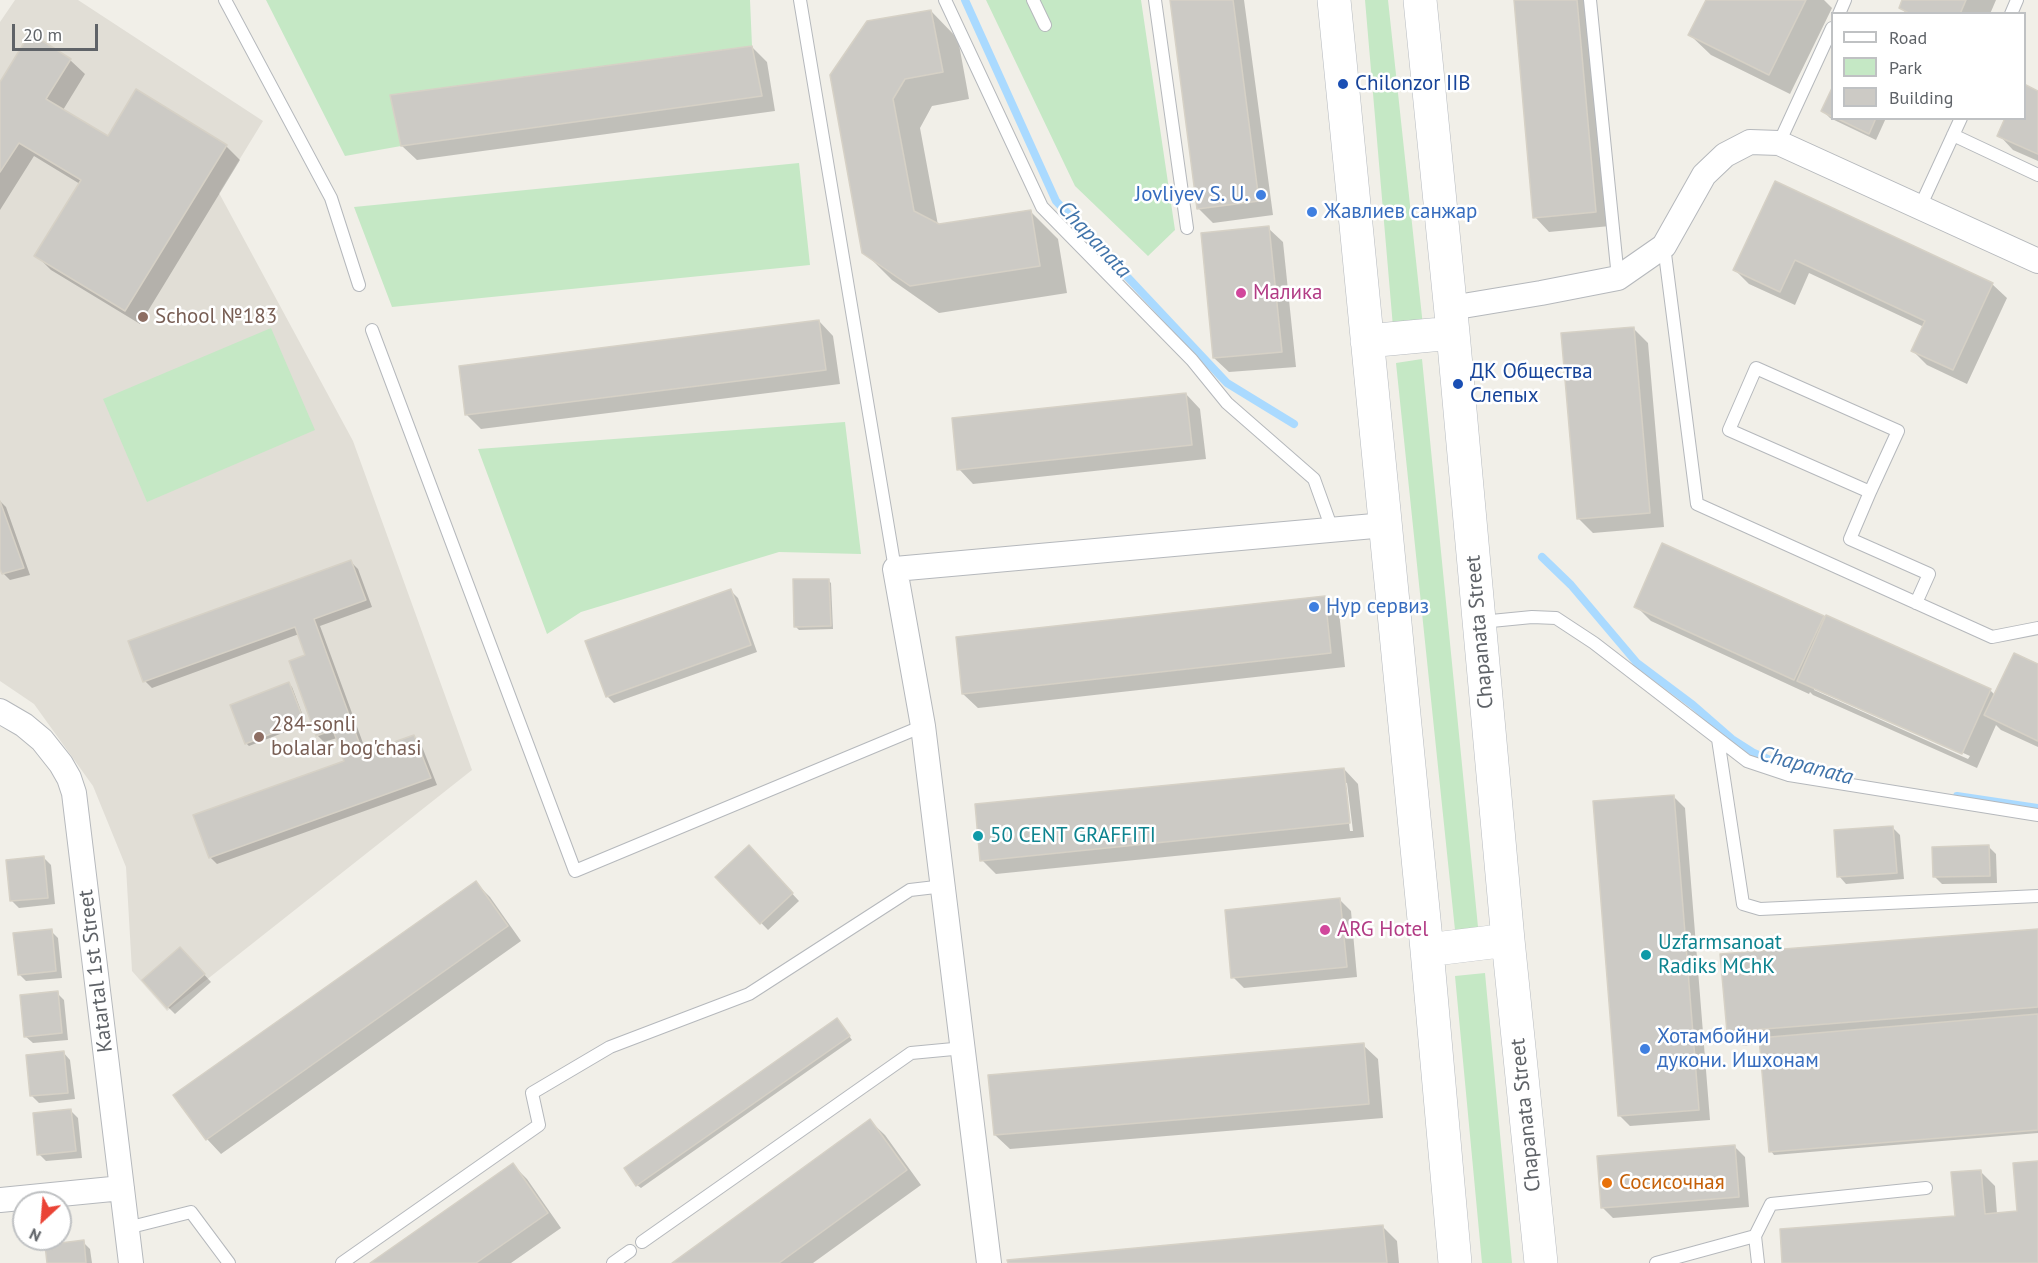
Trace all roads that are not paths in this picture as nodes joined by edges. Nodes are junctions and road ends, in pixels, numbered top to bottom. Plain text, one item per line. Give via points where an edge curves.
1 (225, 0) edge
2 (800, 0) edge
3 (945, 0) edge
4 (1033, 0) edge
5 (1155, 0) edge
6 (1334, 0) edge
7 (1420, 0) edge
8 (1590, 0) edge
9 (1045, 25) dead end
10 (1831, 32) edge
11 (1960, 120) edge
12 (1953, 135) junction
13 (1779, 142) junction
14 (2038, 175) edge
15 (1920, 207) junction
16 (1187, 228) dead end
17 (1664, 246) junction
18 (2038, 261) edge
19 (1618, 278) junction
20 (359, 285) dead end
21 (1452, 321) junction
22 (372, 330) dead end
23 (1366, 340) junction
24 (1870, 492) junction
25 (1385, 525) junction
26 (1332, 529) junction
27 (895, 569) junction
28 (1916, 603) junction
29 (1479, 622) junction
30 (2038, 628) edge
31 (0, 711) edge
32 (923, 726) junction
33 (1718, 739) junction
34 (2038, 815) edge
35 (944, 886) junction
36 (2038, 896) edge
37 (1508, 940) junction
38 (1427, 950) junction
39 (963, 1048) junction
40 (122, 1188) junction
41 (1926, 1188) dead end
42 (0, 1200) edge
43 (127, 1228) junction
44 (1755, 1236) junction
45 (642, 1242) dead end
46 (630, 1251) dead end
47 (130, 1263) edge
48 (229, 1263) edge
49 (342, 1263) edge
50 (613, 1263) edge
51 (989, 1263) edge
52 (1455, 1263) edge
53 (1541, 1263) edge
54 (1656, 1263) edge
55 (1758, 1263) edge

1 - 20 lane via 331,198
2 - 27 lane
3 - 26 lane via 1042,207 1192,360 1227,403 1314,479
4 - 9 lane
5 - 16 lane
6 - 23 main road
7 - 21 main road, Chapanata Street
8 - 19 lane
10 - 13 lane
11 - 12 lane
12 - 14 lane
12 - 15 lane
13 - 15 street
13 - 17 street via 1750,142 1725,155 1704,175
15 - 18 street
17 - 19 street
17 - 28 lane via 1697,504
19 - 21 street via 1541,293
21 - 23 main road
21 - 29 main road, Chapanata Street
22 - 32 lane via 575,871
23 - 25 main road
24 - 24 lane via 1898,431 1756,368 1729,430
24 - 28 lane via 1850,539 1929,574
25 - 26 street
25 - 38 main road
26 - 27 street
27 - 32 street
28 - 30 lane via 1992,637
29 - 33 lane via 1556,618
29 - 37 main road, Chapanata Street
31 - 40 street, Katartal 1st Street via 42,740 61,764 74,793
32 - 35 street
33 - 34 lane via 1747,762 1788,774
33 - 36 lane via 1743,904 1760,909
35 - 39 street
35 - 49 lane via 910,890 749,994 610,1047 532,1094 539,1125
37 - 38 main road
37 - 53 main road, Chapanata Street
38 - 52 main road
39 - 45 lane via 911,1053
39 - 51 street
40 - 42 street
40 - 43 street, Katartal 1st Street
41 - 44 lane via 1770,1204
43 - 47 street, Katartal 1st Street
43 - 48 lane via 191,1212
44 - 54 lane
44 - 55 lane
46 - 50 lane

